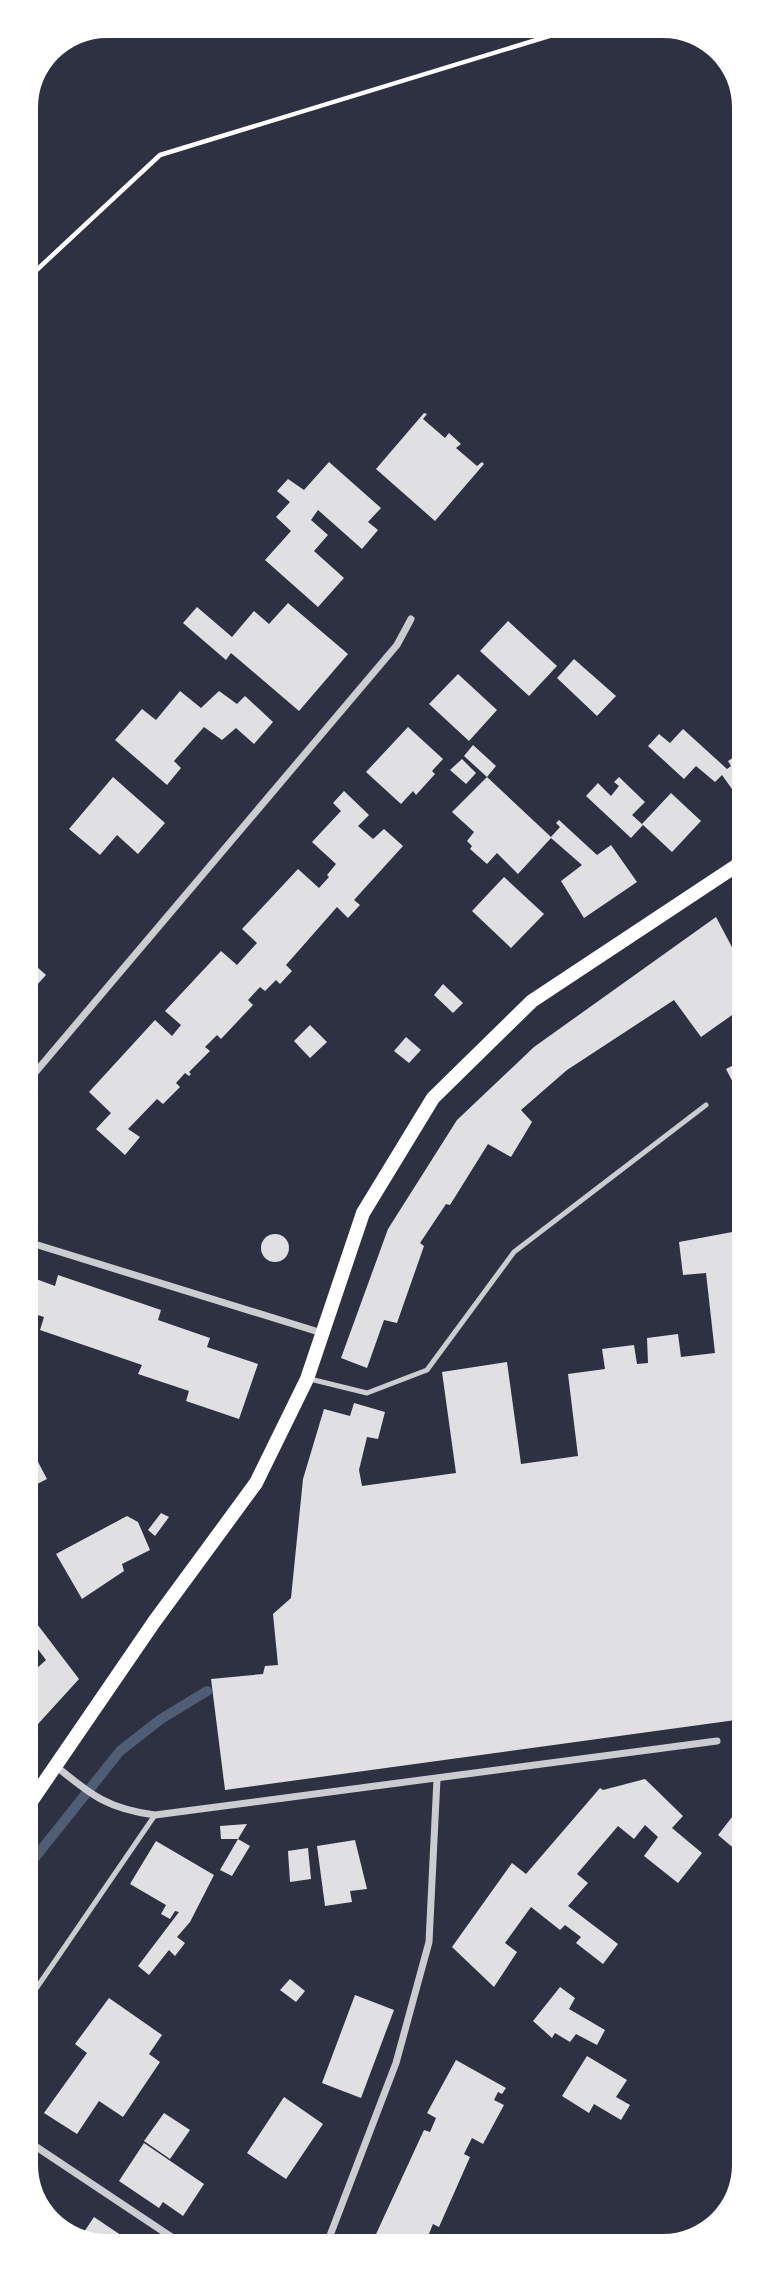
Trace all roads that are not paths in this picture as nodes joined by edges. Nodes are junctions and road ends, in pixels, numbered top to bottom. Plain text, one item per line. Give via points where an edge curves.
1 (411, 619) dead end
2 (732, 869) edge
3 (38, 1069) edge
4 (706, 1105) dead end
5 (38, 1245) edge
6 (322, 1333) junction
7 (307, 1379) junction
8 (717, 1741) dead end
9 (57, 1767) junction
10 (438, 1779) junction
11 (38, 1793) edge
12 (155, 1815) junction
13 (38, 1986) edge
14 (38, 2149) edge
15 (167, 2234) edge
16 (331, 2234) edge

1 - 3 street via 397,645
2 - 6 main road via 532,1001 433,1098 363,1213
4 - 7 lane via 514,1252 427,1370 367,1394
5 - 6 street
6 - 7 main road
7 - 9 main road via 256,1483 154,1622
8 - 10 street
9 - 11 main road
9 - 12 street via 94,1798 123,1811
10 - 12 street
10 - 16 street via 429,1942 396,2063
12 - 13 lane
14 - 15 street

